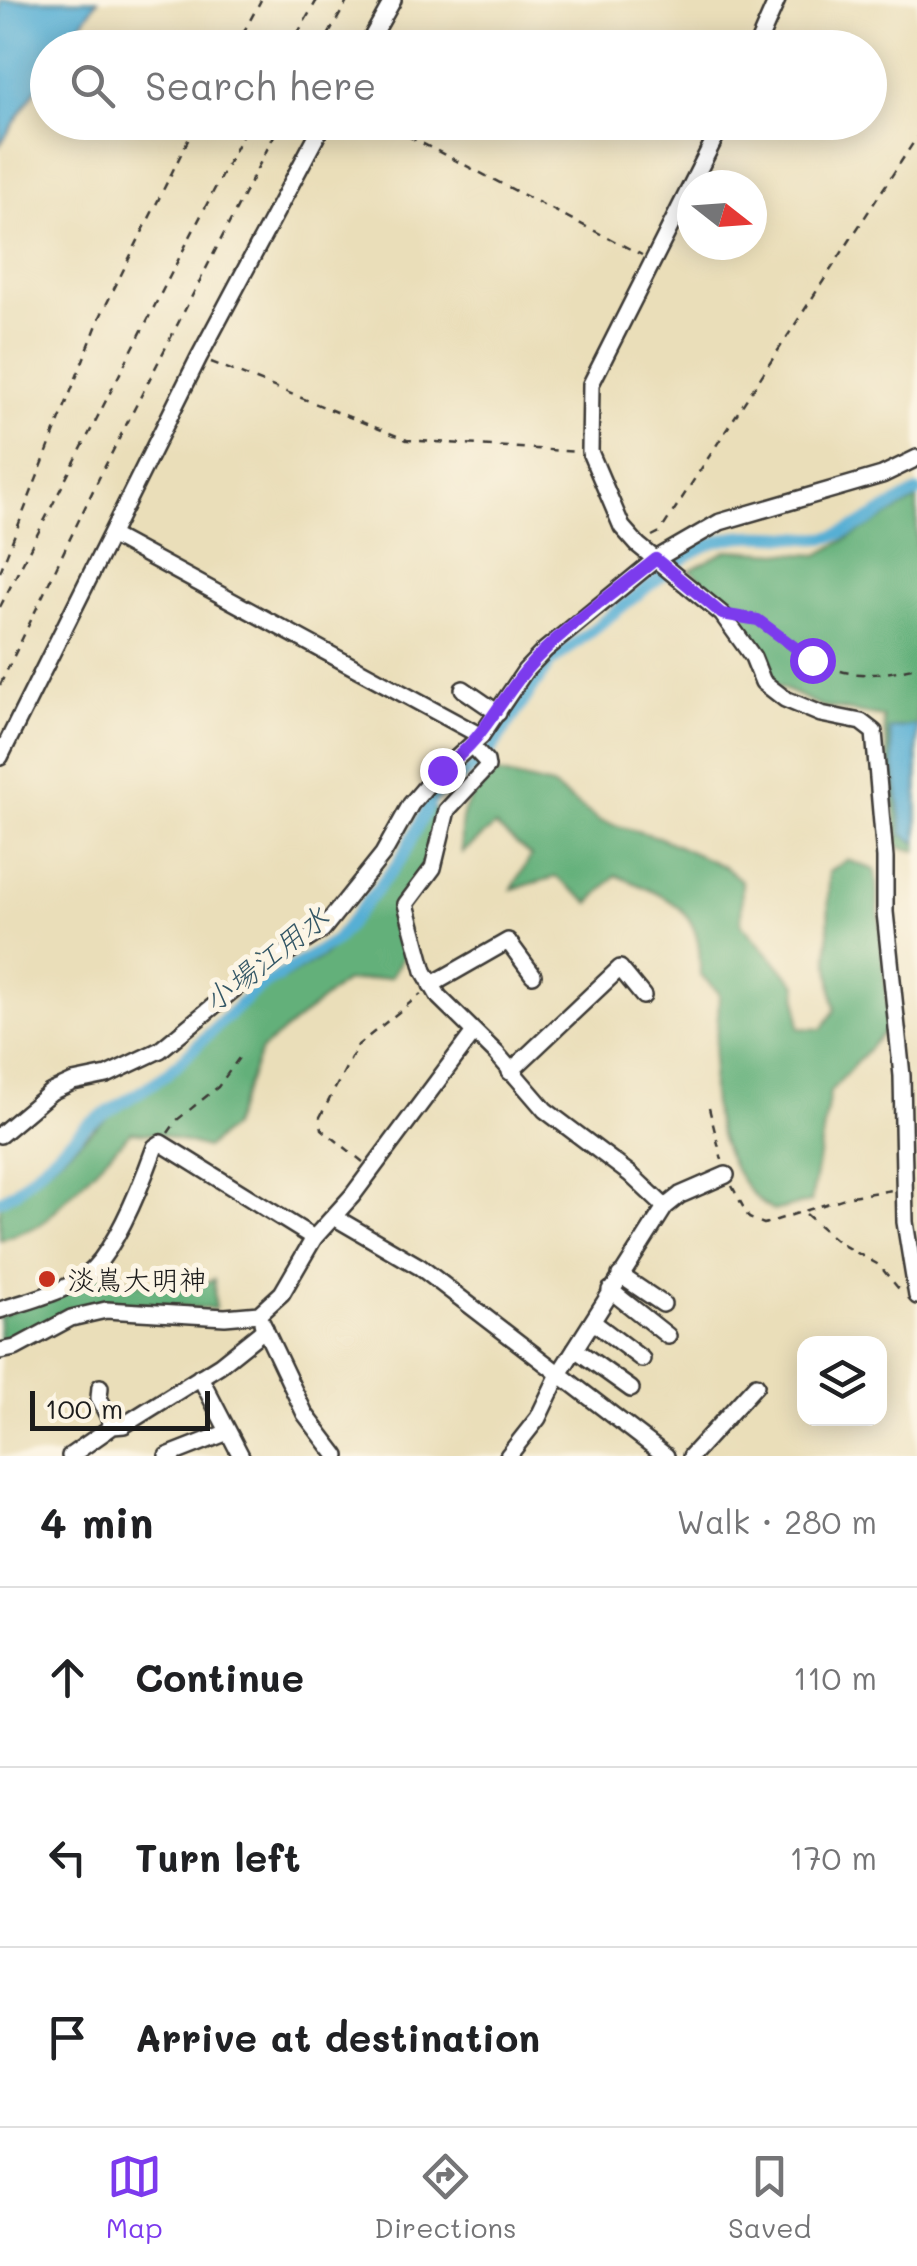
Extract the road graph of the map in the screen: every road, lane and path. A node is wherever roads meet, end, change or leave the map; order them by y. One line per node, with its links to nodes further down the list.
1 (261, 0): 6 (path)
2 (317, 0): 7 (path)
3 (348, 0): 8 (path)
4 (393, 0): 9 (street)
5 (777, 0): 10 (street)
6 (245, 30)
7 (300, 30)
8 (332, 30)
9 (376, 30)
10 (764, 30)
11 (917, 137): 23 (path)
12 (189, 140): 25 (path)
13 (239, 140): 26 (path)
14 (272, 140): 29 (path)
15 (314, 140): 19 (street)
16 (415, 140): 18 (path)
17 (714, 140): 18 (street)
18 (654, 261): 20 (street)
19 (199, 357): 20 (path); 22 (street)
20 (590, 452): 23 (street)
21 (917, 458): 24 (street)
22 (112, 536): 32 (street); 33 (street)
23 (638, 545): 24 (street)
24 (656, 559): 27 (street); 31 (street)
25 (0, 572)
26 (0, 607)
27 (722, 614): 28 (path); 45 (street)
28 (917, 667)
29 (0, 685)
30 (468, 692): 31 (street)
31 (498, 712): 32 (street)
32 (477, 741): 35 (street); 41 (street)
33 (0, 757)
34 (533, 975): 35 (street)
35 (431, 985): 37 (street); 43 (path)
36 (643, 996): 39 (street)
37 (474, 1032): 39 (street); 43 (street)
38 (241, 1054): 42 (path)
39 (510, 1072): 46 (street)
40 (709, 1108): 44 (path)
41 (0, 1135)
42 (161, 1144): 49 (street); 54 (street)
43 (372, 1170): 48 (street)
44 (726, 1174): 46 (street); 47 (path)
45 (903, 1188): 47 (path); 52 (street)
46 (665, 1207): 50 (street)
47 (804, 1213): 52 (path)
48 (334, 1217): 49 (street); 61 (street)
49 (314, 1238): 55 (street)
50 (620, 1275): 51 (street); 53 (street)
51 (610, 1290): 56 (street); 57 (street)
52 (911, 1296)
53 (663, 1304)
54 (0, 1310)
55 (262, 1322): 59 (street); 62 (street); 71 (street)
56 (593, 1322): 58 (street); 60 (street)
57 (668, 1336)
58 (575, 1349): 61 (street); 65 (street)
59 (0, 1351)
60 (642, 1359)
61 (559, 1374): 72 (street); 73 (street)
62 (200, 1376): 66 (street); 67 (street)
63 (756, 1384): 74 (street)
64 (100, 1386): 66 (street)
65 (630, 1389)
66 (113, 1426): 68 (street)
67 (228, 1432): 69 (street); 70 (street)
68 (70, 1456)
69 (166, 1456)
70 (241, 1456)
71 (337, 1456)
72 (508, 1456)
73 (666, 1456)
74 (691, 1456)

